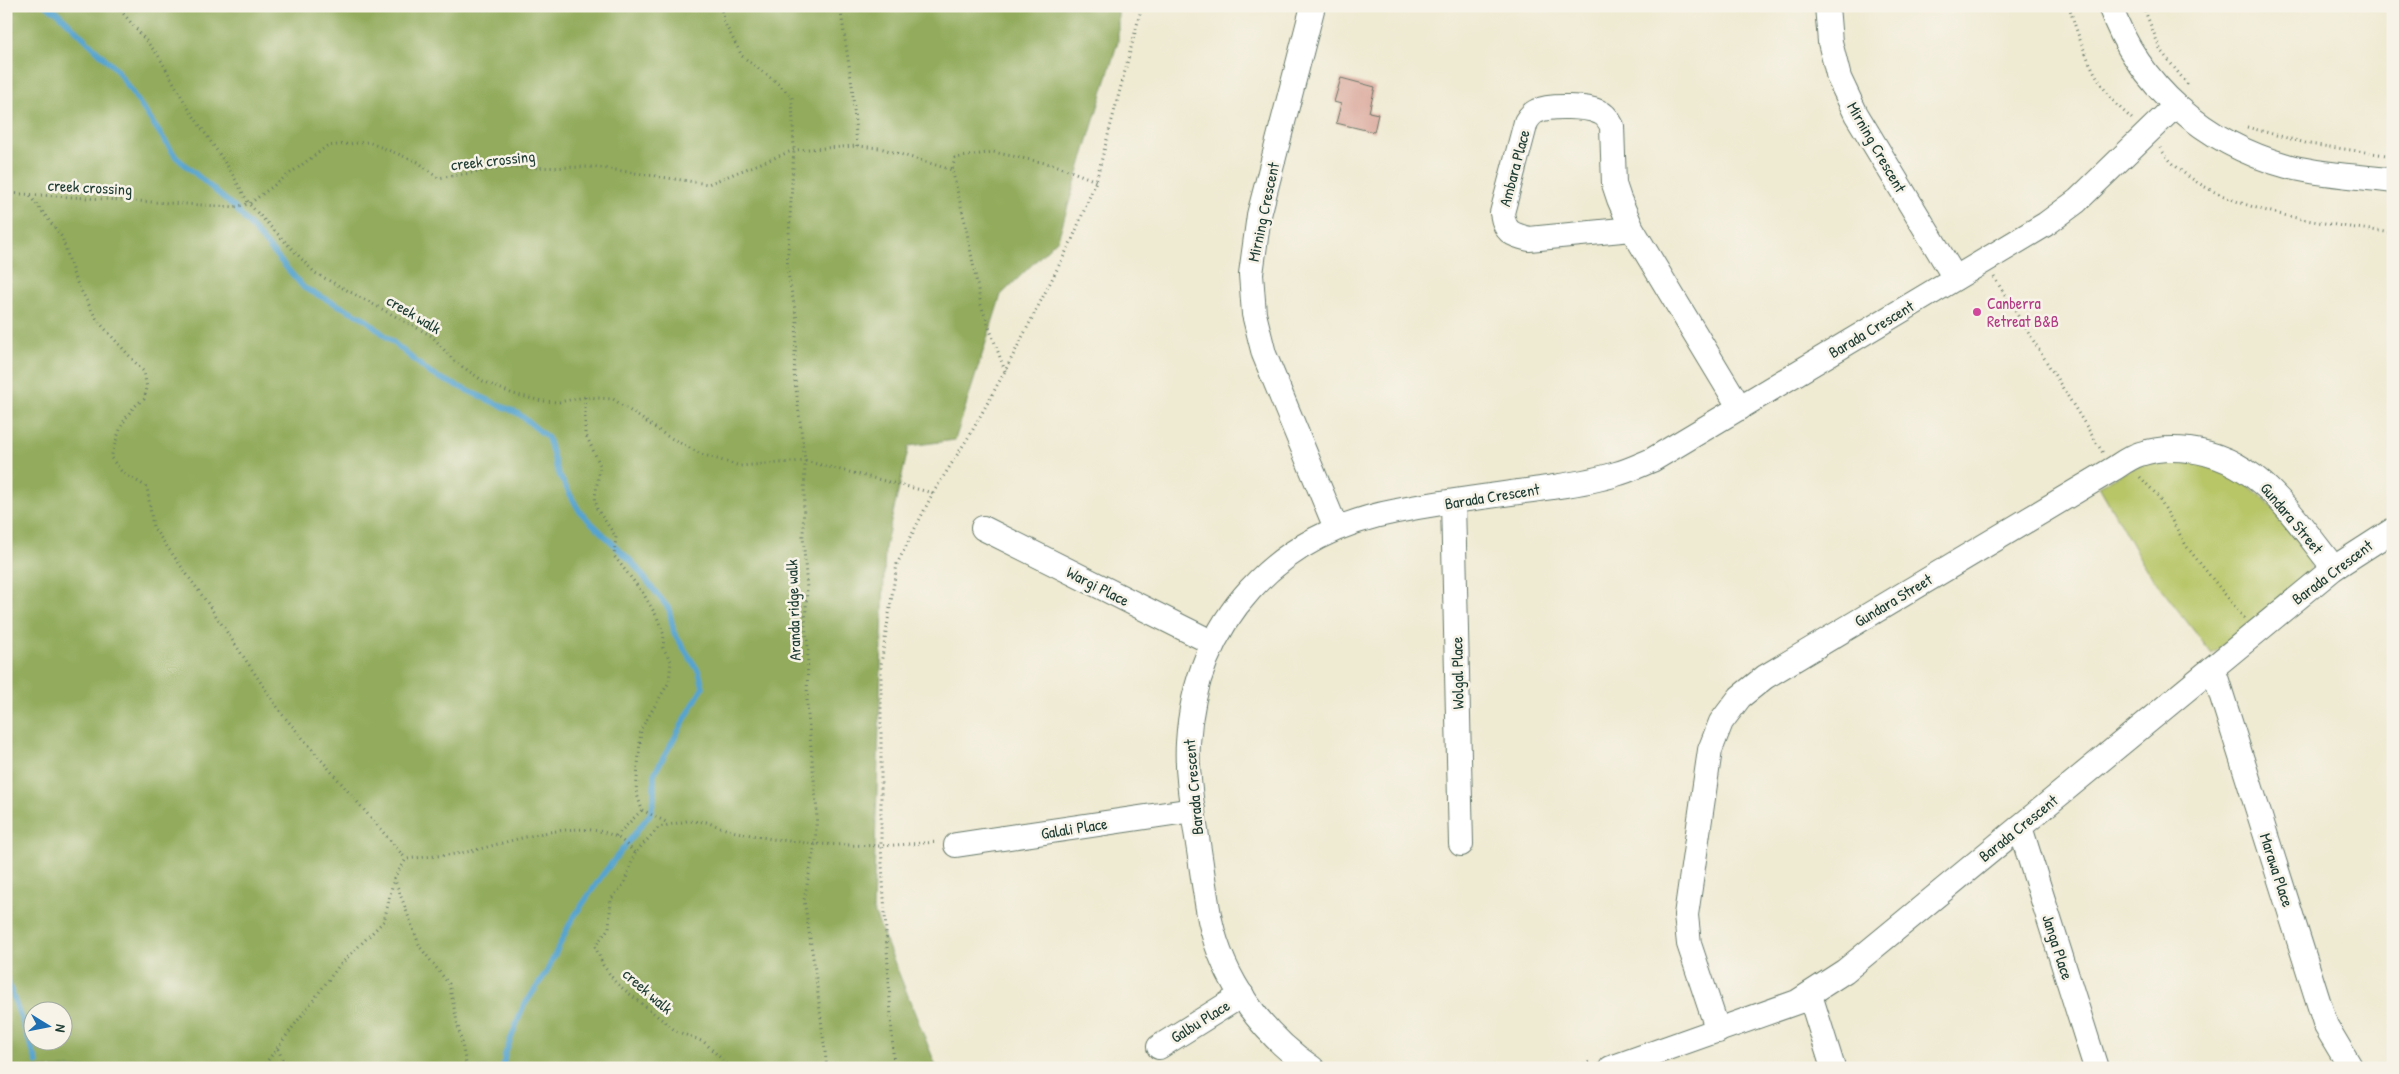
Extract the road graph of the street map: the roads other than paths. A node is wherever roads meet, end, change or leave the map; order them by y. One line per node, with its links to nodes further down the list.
1 (1313, 6): 11 (street, Mirning Crescent)
2 (1827, 6): 7 (street, Mirning Crescent)
3 (2110, 6): 4 (street)
4 (2175, 106): 5 (street); 7 (street, Barada Crescent)
5 (2393, 181)
6 (1632, 229): 6 (street, Ambara Place); 8 (street, Ambara Place)
7 (1955, 278): 8 (street, Barada Crescent)
8 (1740, 408): 9 (street, Barada Crescent)
9 (1453, 502): 11 (street, Barada Crescent); 18 (street, Wolgal Place)
10 (983, 528): 14 (street, Wargi Place)
11 (1336, 528): 14 (street, Barada Crescent)
12 (2393, 530): 13 (street, Barada Crescent)
13 (2334, 568): 15 (street, Barada Crescent); 22 (street, Gundara Street)
14 (1213, 643): 16 (street, Barada Crescent)
15 (2212, 668): 17 (street, Barada Crescent); 28 (street, Marawa Place)
16 (1193, 810): 19 (street, Galali Place); 20 (street, Barada Crescent)
17 (2020, 827): 21 (street, Barada Crescent); 27 (street, Janga Place)
18 (1461, 844)
19 (956, 845)
20 (1242, 995): 23 (street, Galbu Place); 25 (street, Barada Crescent)
21 (1810, 995): 22 (street, Barada Crescent); 26 (street)
22 (1718, 1031): 24 (street, Barada Crescent)
23 (1158, 1047)
24 (1606, 1063)
25 (1312, 1068)
26 (1833, 1068)
27 (2096, 1068)
28 (2351, 1068)

